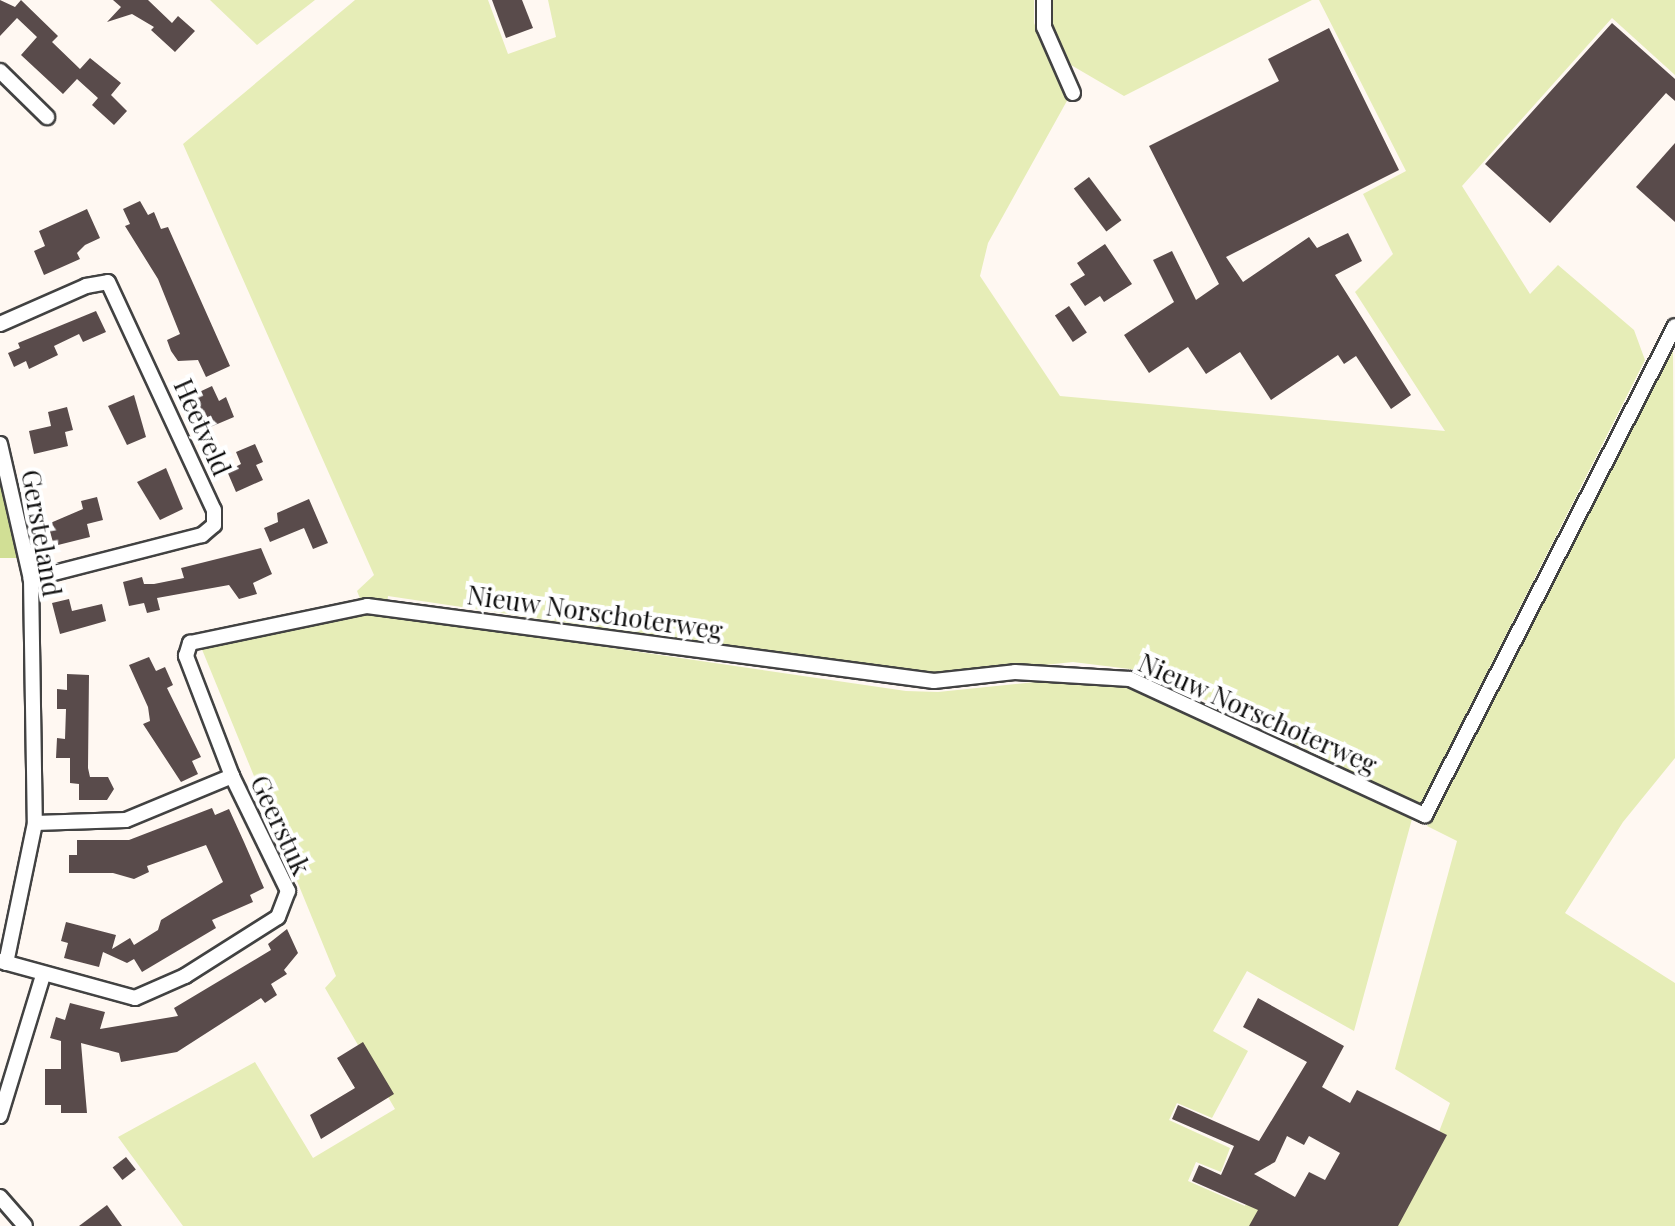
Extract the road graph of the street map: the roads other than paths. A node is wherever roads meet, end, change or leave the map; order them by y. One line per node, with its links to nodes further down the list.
1 (1044, 0): 3 (street)
2 (0, 71): 4 (street)
3 (1073, 93)
4 (47, 117)
5 (0, 324): 8 (street, Heetveld)
6 (1675, 326): 9 (street, Nieuw Norschoterweg)
7 (0, 444): 8 (street, Gersteland)
8 (31, 579): 11 (street, Gersteland)
9 (190, 643): 10 (street, Geerstuk)
10 (232, 776): 11 (street); 13 (street, Geerstuk)
11 (35, 823): 12 (street, Gersteland)
12 (3, 962): 13 (street, Geerstuk)
13 (43, 975): 14 (street)
14 (0, 1116)
15 (0, 1197): 16 (street)
16 (25, 1226)

